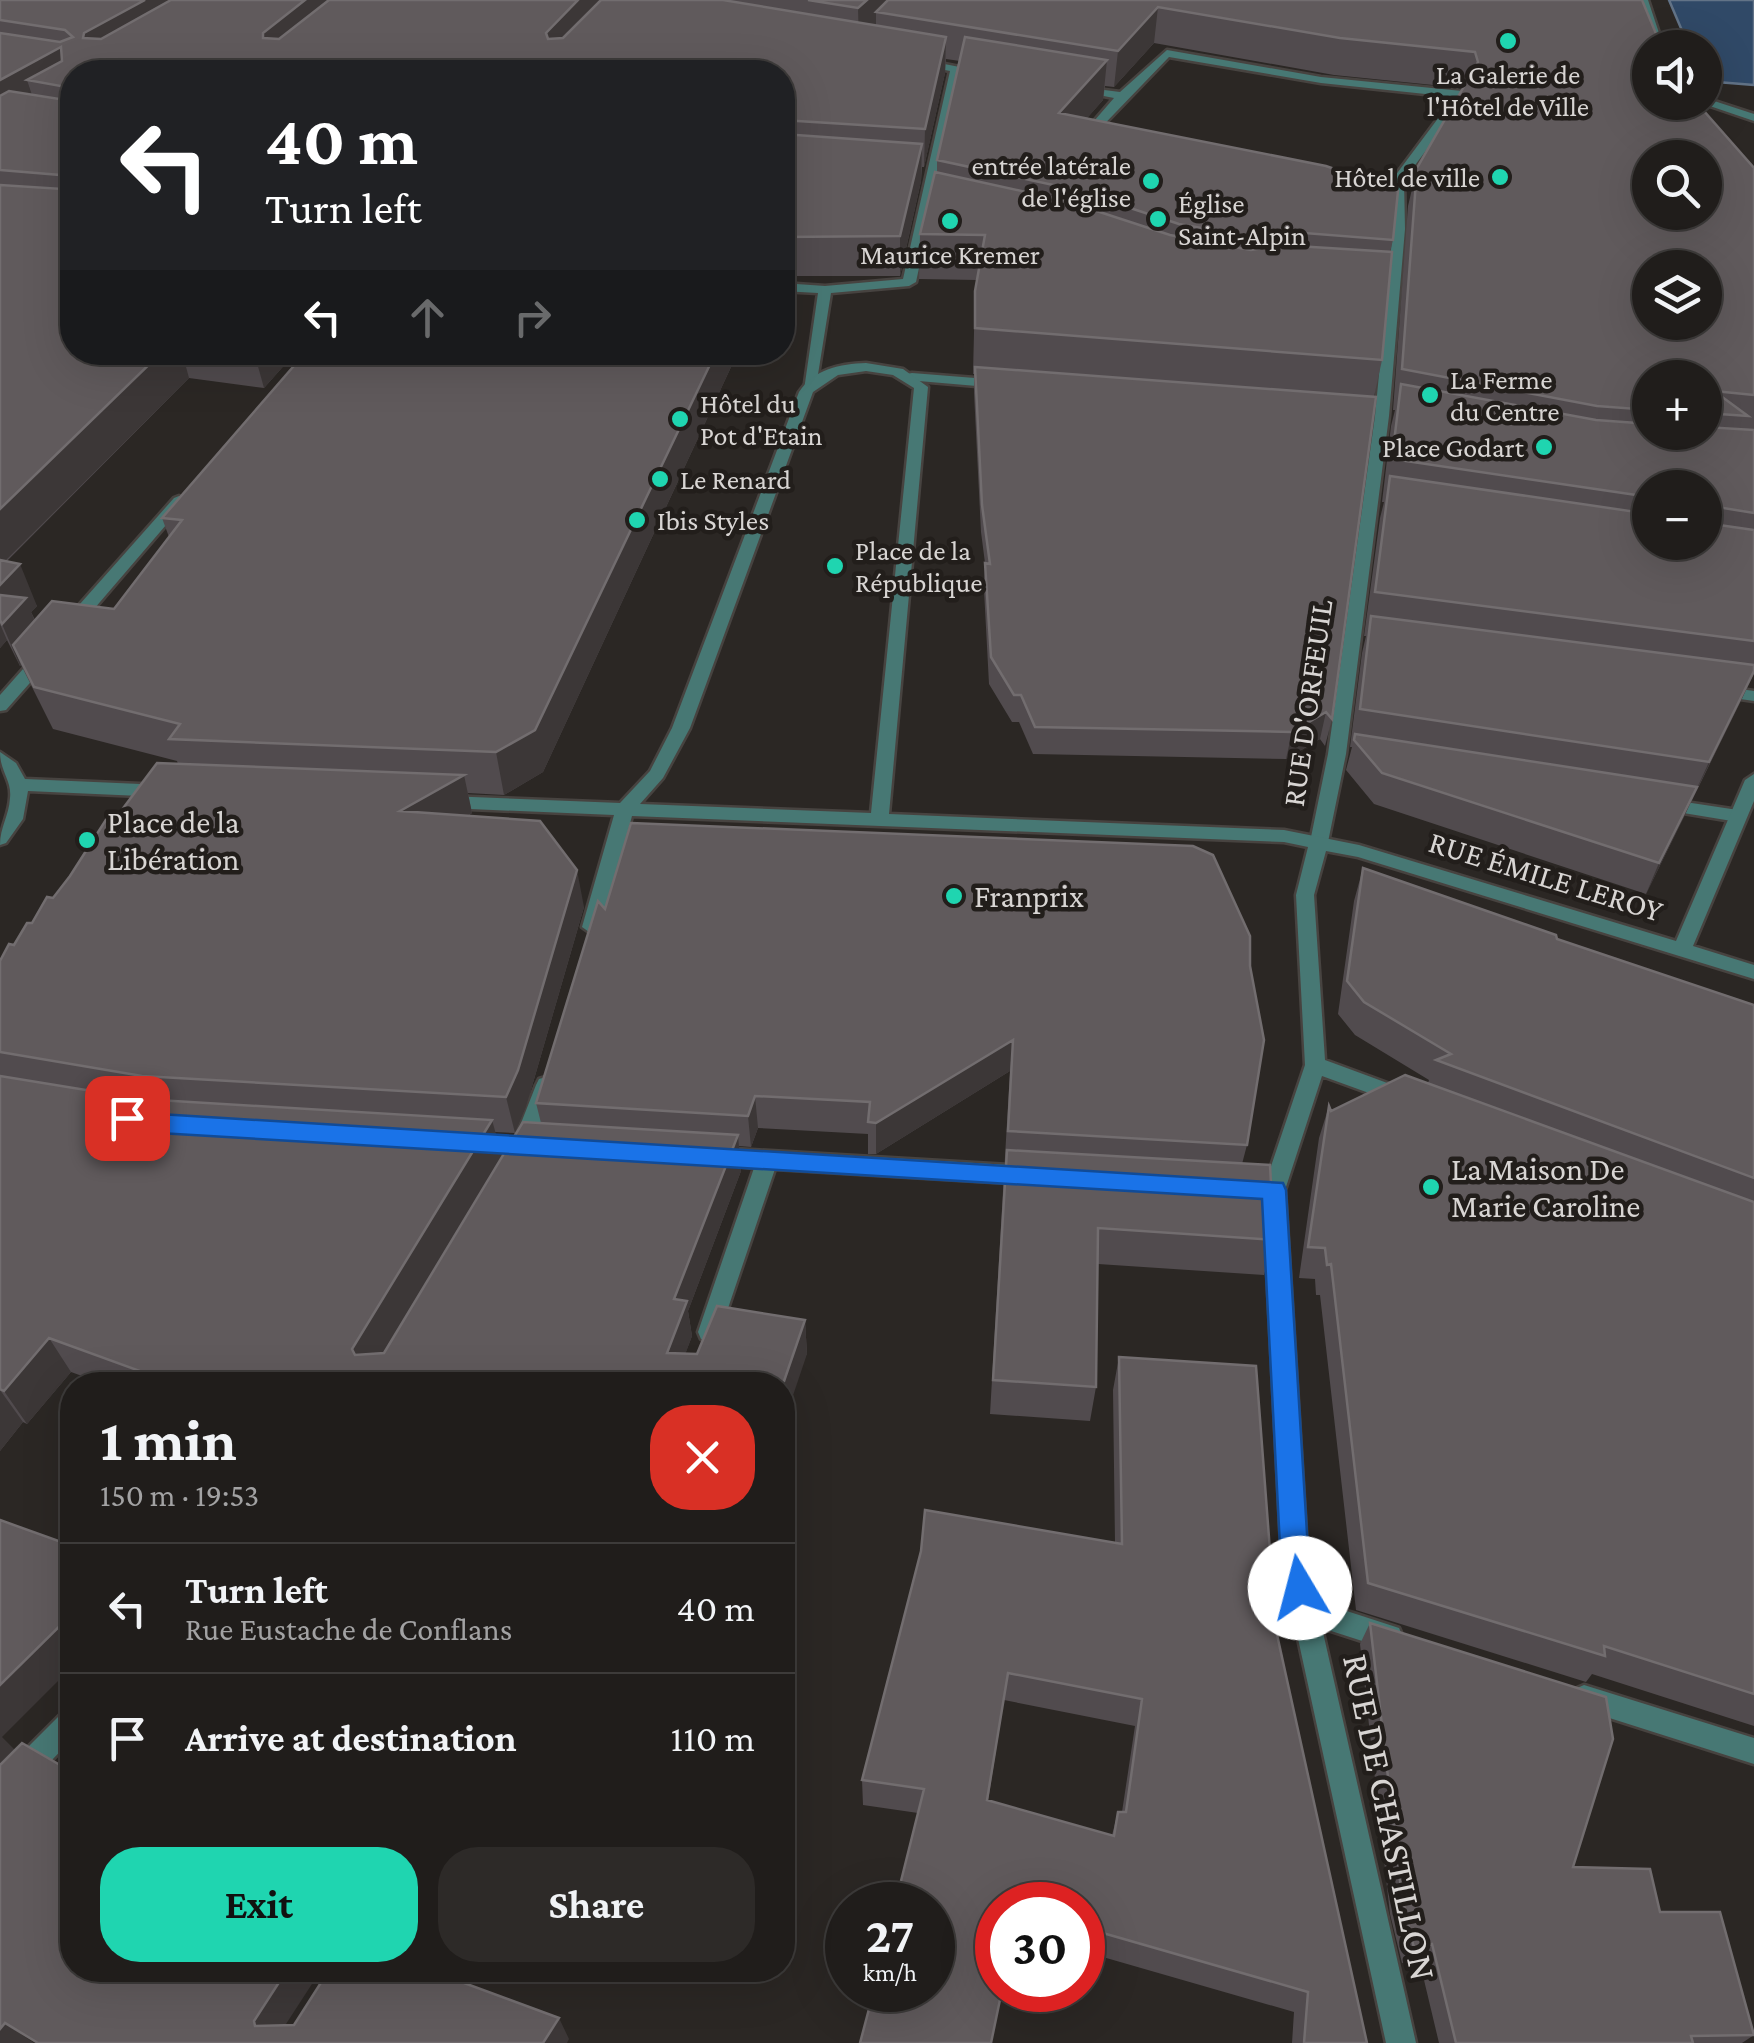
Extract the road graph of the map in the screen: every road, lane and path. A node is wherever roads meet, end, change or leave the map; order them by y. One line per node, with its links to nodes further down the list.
1 (1643, 0): 2 (street)
2 (1653, 30)
3 (900, 58): 4 (street)
4 (956, 68): 5 (street); 12 (street)
5 (994, 74)
6 (1071, 88): 7 (street)
7 (1115, 95): 10 (street); 21 (street, RUE D'ORFEUIL)
8 (1722, 107): 9 (street)
9 (1754, 118)
10 (1074, 151)
11 (913, 174): 12 (street)
12 (932, 175): 13 (street)
13 (924, 207): 14 (street); 16 (street)
14 (942, 210)
15 (795, 288): 16 (street)
16 (825, 290): 19 (street)
17 (912, 377): 18 (street); 19 (street); 39 (street)
18 (1013, 385)
19 (809, 387): 37 (street)
20 (1363, 414): 21 (street)
21 (1382, 416): 22 (street); 24 (street, RUE D'ORFEUIL)
22 (1402, 420)
23 (188, 490): 30 (street)
24 (1367, 508): 25 (street); 26 (street, RUE D'ORFEUIL)
25 (1386, 511)
26 (1350, 643): 27 (street); 41 (street, RUE D'ORFEUIL)
27 (1370, 646)
28 (1696, 688): 29 (street)
29 (1754, 696)
30 (0, 706)
31 (0, 758): 33 (street)
32 (1754, 780): 38 (street)
33 (20, 785): 34 (street); 40 (street)
34 (180, 791)
35 (418, 801): 37 (street)
36 (1643, 801): 38 (street)
37 (625, 810): 39 (street); 42 (street)
38 (1738, 816): 43 (street)
39 (880, 818): 41 (street)
40 (0, 839)
41 (1319, 842): 43 (street, RUE ÉMILE LEROY); 45 (street, RUE D'ORFEUIL)
42 (588, 940)
43 (1682, 949): 44 (street, RUE ÉMILE LEROY)
44 (1754, 972)
45 (1315, 1065): 47 (street); 52 (street, RUE D'ORFEUIL)
46 (550, 1071): 48 (street)
47 (1428, 1106)
48 (521, 1149)
49 (692, 1155): 50 (street)
50 (767, 1160): 51 (street); 53 (street)
51 (1060, 1177)
52 (1264, 1189): 54 (street, RUE DE CHASTILLON)
53 (702, 1349)
54 (1306, 1610): 55 (street); 60 (street, RUE DE CHASTILLON)
55 (1418, 1646)
56 (1567, 1693): 58 (street)
57 (60, 1734): 59 (street)
58 (1754, 1752)
59 (0, 1794)
60 (1401, 2043)

